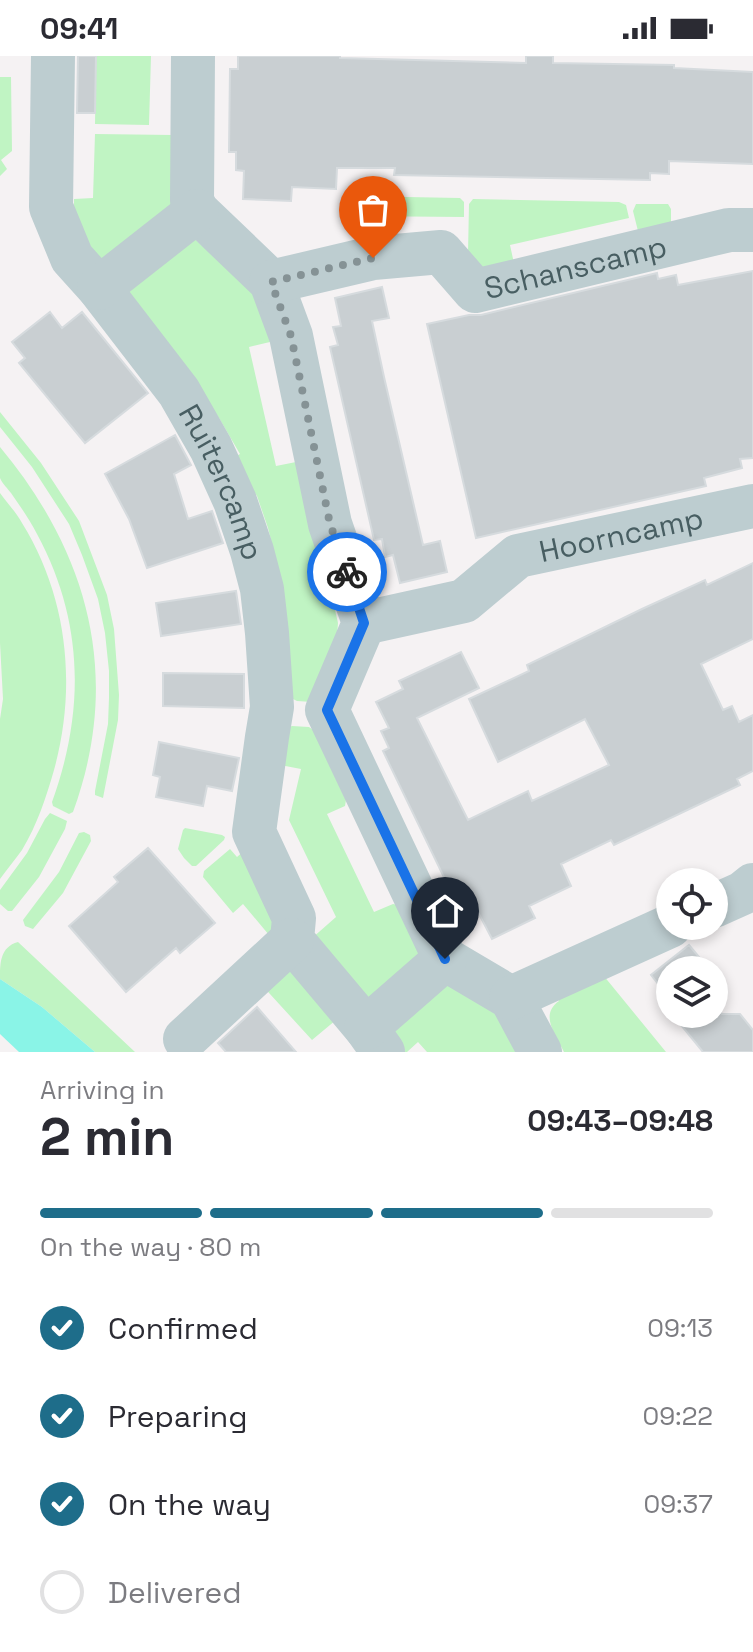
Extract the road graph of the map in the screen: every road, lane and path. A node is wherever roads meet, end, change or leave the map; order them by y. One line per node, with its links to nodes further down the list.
1 (53, 56): 6 (street, Ruitercamp)
2 (193, 56): 3 (street)
3 (197, 211): 5 (street); 6 (street)
4 (753, 230): 5 (street, Schanscamp)
5 (271, 282): 8 (street)
6 (99, 288): 9 (street, Ruitercamp)
7 (753, 506): 8 (street, Hoorncamp)
8 (364, 623): 10 (street)
9 (272, 707): 10 (street); 14 (street, Ruitercamp)
10 (327, 710): 15 (street)
11 (753, 885): 12 (street)
12 (728, 900)
13 (656, 932): 16 (street)
14 (292, 940): 17 (street); 18 (street)
15 (445, 959): 16 (street); 18 (street)
16 (511, 998): 19 (street)
17 (185, 1039)
18 (374, 1040)
19 (540, 1052)

